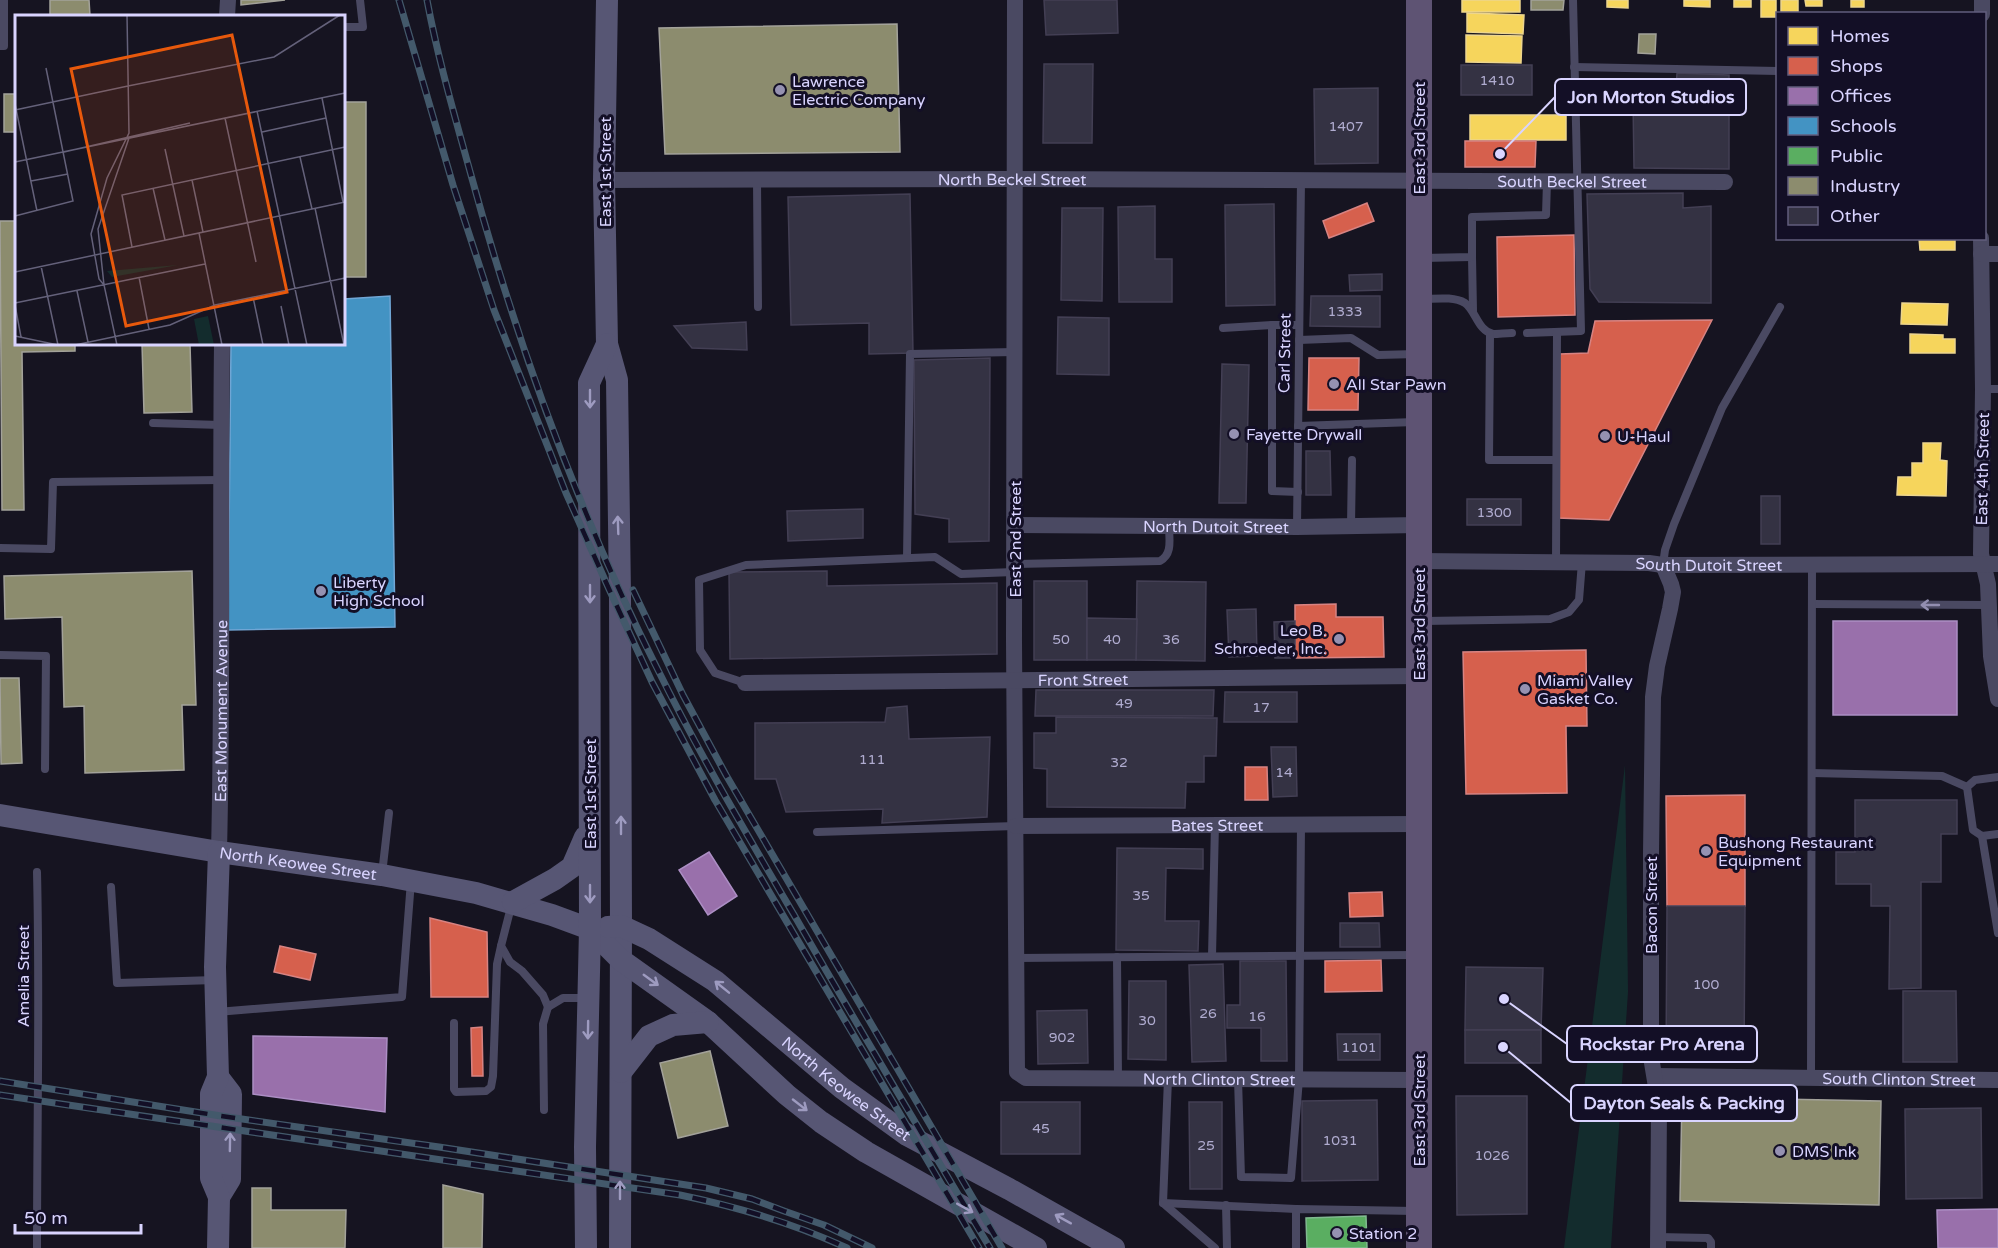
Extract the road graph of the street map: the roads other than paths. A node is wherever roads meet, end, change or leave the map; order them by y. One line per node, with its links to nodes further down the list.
1 (4, 0): 10 (lane)
2 (228, 0): 8 (street)
3 (360, 0): 9 (lane)
4 (607, 0): 14 (main road, East 1st Street)
5 (1015, 0): 13 (street, East 2nd Street)
6 (1419, 0): 18 (main road, East 3rd Street)
7 (1574, 0): 11 (lane)
8 (227, 15)
9 (345, 27)
10 (0, 46)
11 (1574, 67): 12 (lane); 17 (lane)
12 (1776, 71)
13 (1016, 179): 15 (street, North Beckel Street); 16 (street, North Beckel Street); 39 (street, East 2nd Street)
14 (604, 180): 15 (street, North Beckel Street); 37 (main road, East 1st Street)
15 (757, 180): 26 (lane)
16 (1301, 180): 18 (street, North Beckel Street); 30 (lane, Carl Street)
17 (1578, 181): 19 (street, South Beckel Street); 20 (street, South Beckel Street); 32 (lane)
18 (1419, 182): 19 (street, South Beckel Street); 24 (main road, East 3rd Street)
19 (1547, 182): 23 (lane)
20 (1725, 182)
21 (1981, 246): 22 (street); 41 (street, East 4th Street)
22 (1998, 254)
23 (1472, 257): 24 (lane); 28 (lane)
24 (1419, 258): 25 (main road, East 3rd Street)
25 (1419, 299): 28 (lane); 40 (main road, East 3rd Street)
26 (758, 307)
27 (1779, 307): 61 (lane)
28 (1473, 311): 35 (lane)
29 (1272, 325): 30 (lane); 31 (lane); 49 (lane)
30 (1299, 325): 36 (lane, Carl Street)
31 (1223, 328)
32 (1557, 332): 34 (lane); 47 (lane)
33 (1512, 333): 35 (lane)
34 (1527, 333)
35 (1490, 334): 47 (lane)
36 (1299, 340): 40 (lane); 45 (lane, Carl Street)
37 (607, 344): 78 (main road, East 1st Street, one-way to 78); 92 (main road, East 1st Street, one-way to 37)
38 (222, 345): 44 (street, East Monument Avenue)
39 (1015, 352): 50 (street, East 2nd Street); 56 (lane)
40 (1419, 354): 42 (main road, East 3rd Street)
41 (1990, 389): 60 (street, East 4th Street)
42 (1419, 422): 45 (lane); 52 (main road, East 3rd Street)
43 (153, 423): 44 (lane)
44 (221, 425): 48 (street, East Monument Avenue)
45 (1298, 426): 49 (lane, Carl Street)
46 (1352, 460): 53 (lane)
47 (1556, 460): 58 (lane)
48 (221, 480): 55 (lane); 86 (street, East Monument Avenue)
49 (1298, 492): 54 (lane, Carl Street)
50 (1015, 525): 51 (street, North Dutoit Street); 63 (street, East 2nd Street)
51 (1169, 525): 54 (street, North Dutoit Street); 63 (lane)
52 (1419, 525): 53 (street, North Dutoit Street); 57 (main road, East 3rd Street)
53 (1351, 526): 54 (street, North Dutoit Street)
54 (1297, 527)
55 (0, 548)
56 (907, 558): 63 (lane); 70 (lane)
57 (1419, 561): 58 (street, South Dutoit Street); 66 (main road, East 3rd Street)
58 (1556, 562): 59 (street, South Dutoit Street)
59 (1582, 562): 61 (street, South Dutoit Street); 66 (lane)
60 (1991, 564): 62 (street, South Dutoit Street); 65 (street, East 4th Street)
61 (1664, 565): 62 (street, South Dutoit Street); 110 (street, Bacon Street)
62 (1812, 566): 64 (lane)
63 (1014, 568): 69 (street, East 2nd Street)
64 (1812, 604): 65 (lane, one-way to 64); 73 (lane)
65 (1988, 605): 71 (street, East 4th Street)
66 (1419, 621): 68 (main road, East 3rd Street)
67 (0, 655): 72 (lane)
68 (1419, 676): 69 (street, Front Street); 81 (main road, East 3rd Street)
69 (1015, 680): 70 (street, Front Street); 82 (street, East 2nd Street)
70 (745, 682)
71 (1998, 699)
72 (45, 769)
73 (1812, 773): 75 (lane); 115 (lane)
74 (1998, 777): 75 (lane)
75 (1967, 787): 85 (lane)
76 (389, 813): 88 (lane)
77 (0, 815): 86 (main road, North Keowee Street)
78 (590, 824): 91 (main road); 93 (main road, East 1st Street, one-way to 93)
79 (1215, 824): 80 (street, Bates Street); 82 (street, Bates Street); 97 (lane)
80 (1301, 824): 81 (street, Bates Street); 98 (lane)
81 (1419, 824): 96 (main road, East 3rd Street)
82 (1017, 826): 83 (lane); 100 (street, East 2nd Street)
83 (817, 831)
84 (1998, 834): 85 (lane)
85 (1982, 836): 94 (lane)
86 (219, 852): 88 (main road, North Keowee Street); 102 (main road, East Monument Avenue)
87 (37, 872): 124 (lane, Amelia Street)
88 (382, 875): 89 (main road, North Keowee Street)
89 (411, 880): 91 (main road, North Keowee Street); 105 (lane)
90 (111, 887): 102 (lane)
91 (513, 902): 93 (main road, North Keowee Street); 95 (lane)
92 (621, 926): 93 (main road, North Keowee Street); 101 (main road, East 1st Street); 129 (main road, North Keowee Street, one-way to 92)
93 (590, 929): 101 (main road, North Keowee Street); 103 (main road, East 1st Street)
94 (1998, 933)
95 (501, 946): 104 (lane); 107 (lane)
96 (1419, 955): 98 (lane); 116 (main road, East 3rd Street)
97 (1212, 956): 98 (lane); 99 (lane)
98 (1299, 956): 114 (lane)
99 (1117, 957): 100 (lane); 111 (lane)
100 (1017, 958): 109 (street, East 2nd Street)
101 (621, 960): 106 (main road, North Keowee Street, one-way to 106); 108 (main road, East 1st Street)
102 (216, 980): 105 (main road, East Monument Avenue)
103 (588, 998): 104 (lane); 126 (main road, East 1st Street, one-way to 126)
104 (548, 1007): 118 (lane)
105 (217, 1012): 125 (main road, East Monument Avenue)
106 (708, 1022): 108 (main road); 128 (main road, North Keowee Street, one-way to 128)
107 (454, 1023)
108 (621, 1072): 127 (main road, East 1st Street, one-way to 108)
109 (1020, 1076): 111 (street, North Clinton Street)
110 (1656, 1076): 115 (street, South Clinton Street); 123 (street, Bacon Street)
111 (1118, 1078): 112 (street, North Clinton Street)
112 (1168, 1078): 113 (street, North Clinton Street); 119 (lane)
113 (1238, 1079): 114 (street, North Clinton Street); 114 (lane)
114 (1299, 1079): 116 (street, North Clinton Street)
115 (1811, 1079): 117 (street, South Clinton Street)
116 (1419, 1080): 122 (main road, East 3rd Street)
117 (1998, 1080)
118 (544, 1110)
119 (1163, 1203): 120 (lane); 130 (lane)
120 (1226, 1206): 121 (lane); 131 (lane)
121 (1296, 1209): 122 (lane); 132 (lane)
122 (1419, 1210): 133 (main road, East 3rd Street)
123 (1658, 1243): 134 (lane)
124 (37, 1248)
125 (218, 1248)
126 (586, 1248)
127 (620, 1248)
128 (1036, 1248)
129 (1114, 1248)
130 (1215, 1248)
131 (1227, 1248)
132 (1296, 1248)
133 (1419, 1248)
134 (1711, 1248)

